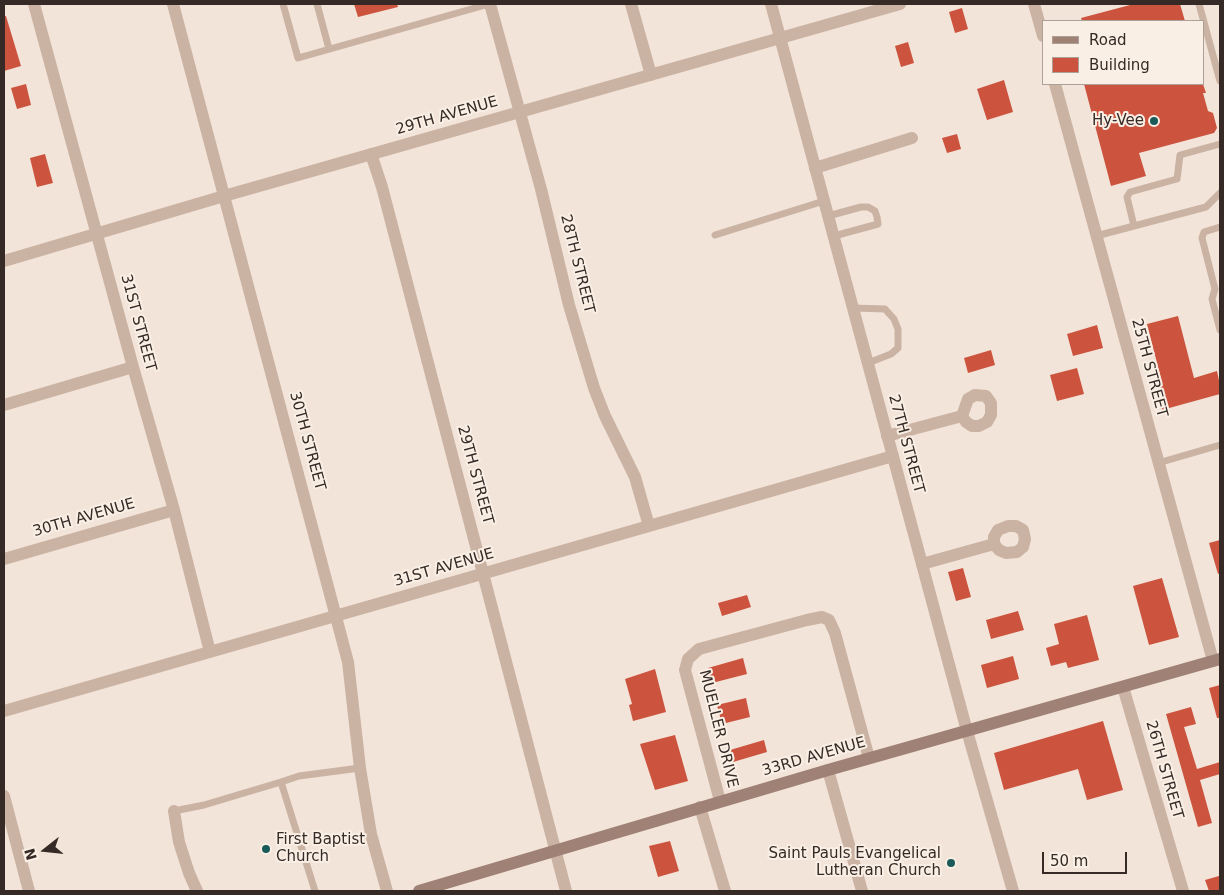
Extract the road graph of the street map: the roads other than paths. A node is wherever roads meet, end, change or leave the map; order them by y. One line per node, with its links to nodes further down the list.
1 (34, 4): 30 (street, 31ST STREET)
2 (174, 4): 25 (street, 30TH STREET)
3 (283, 4): 15 (lane)
4 (317, 4): 15 (lane)
5 (490, 4): 15 (lane); 19 (street, 28TH STREET)
6 (631, 4): 16 (street)
7 (771, 4): 14 (street, 27TH STREET)
8 (1034, 4): 13 (street)
9 (1199, 4): 11 (lane)
10 (891, 5): 14 (street, 29TH AVENUE)
11 (1203, 20)
12 (1204, 22): 17 (lane)
13 (1042, 32)
14 (780, 38): 16 (street, 29TH AVENUE); 23 (street, 27TH STREET)
15 (329, 49)
16 (651, 75): 19 (street, 29TH AVENUE)
17 (1220, 81)
18 (1055, 85): 33 (street, 25TH STREET)
19 (520, 113): 22 (street, 29TH AVENUE); 46 (street, 28TH STREET)
20 (912, 138): 23 (street)
21 (1220, 144): 28 (lane)
22 (371, 154): 25 (street, 29TH AVENUE); 50 (street, 29TH STREET)
23 (815, 168): 26 (street, 27TH STREET)
24 (1220, 195): 28 (lane)
25 (224, 196): 30 (street, 29TH AVENUE); 51 (street, 30TH STREET)
26 (824, 200): 27 (street, 27TH STREET); 31 (lane)
27 (828, 216): 32 (street, 27TH STREET); 32 (lane)
28 (1134, 226): 33 (lane)
29 (1220, 227): 36 (lane)
30 (97, 234): 34 (street, 29TH AVENUE); 38 (street, 31ST STREET)
31 (715, 235)
32 (834, 236): 35 (street, 27TH STREET)
33 (1096, 236): 44 (street, 25TH STREET)
34 (4, 261)
35 (853, 308): 37 (street, 27TH STREET); 37 (lane)
36 (1220, 330)
37 (868, 363): 41 (street, 27TH STREET)
38 (133, 367): 39 (street); 45 (street, 31ST STREET)
39 (4, 405)
40 (962, 416): 41 (street)
41 (887, 436): 43 (street, 27TH STREET)
42 (1220, 445): 44 (lane)
43 (893, 456): 46 (street, 31ST AVENUE); 49 (street, 27TH STREET)
44 (1158, 462): 53 (street, 25TH STREET)
45 (174, 510): 48 (street, 30TH AVENUE); 52 (street, 31ST STREET)
46 (648, 526): 50 (street, 31ST AVENUE)
47 (994, 544): 49 (street)
48 (4, 559)
49 (922, 564): 56 (street, 27TH STREET)
50 (484, 573): 51 (street, 31ST AVENUE); 65 (street, 29TH STREET)
51 (335, 617): 52 (street, 31ST AVENUE); 58 (street, 30TH STREET)
52 (210, 652): 55 (street, 31ST AVENUE)
53 (1217, 660): 54 (main road, 33RD AVENUE)
54 (1123, 687): 56 (main road, 33RD AVENUE); 75 (street, 26TH STREET)
55 (4, 711)
56 (967, 731): 57 (main road, 33RD AVENUE); 74 (street, 27TH STREET)
57 (870, 758): 59 (main road, 33RD AVENUE); 62 (street, MUELLER DRIVE)
58 (360, 768): 60 (lane); 69 (street, 30TH STREET)
59 (828, 770): 62 (main road, 33RD AVENUE); 73 (street)
60 (281, 782): 64 (lane); 68 (lane)
61 (4, 796): 66 (street)
62 (720, 802): 63 (main road, 33RD AVENUE)
63 (700, 807): 65 (main road, 33RD AVENUE); 72 (street)
64 (174, 811): 67 (street)
65 (554, 850): 70 (main road, 33RD AVENUE); 71 (street, 29TH STREET)
66 (29, 891)
67 (197, 891)
68 (315, 891)
69 (386, 891)
70 (419, 891)
71 (566, 891)
72 (725, 891)
73 (862, 891)
74 (1013, 891)
75 (1183, 891)

